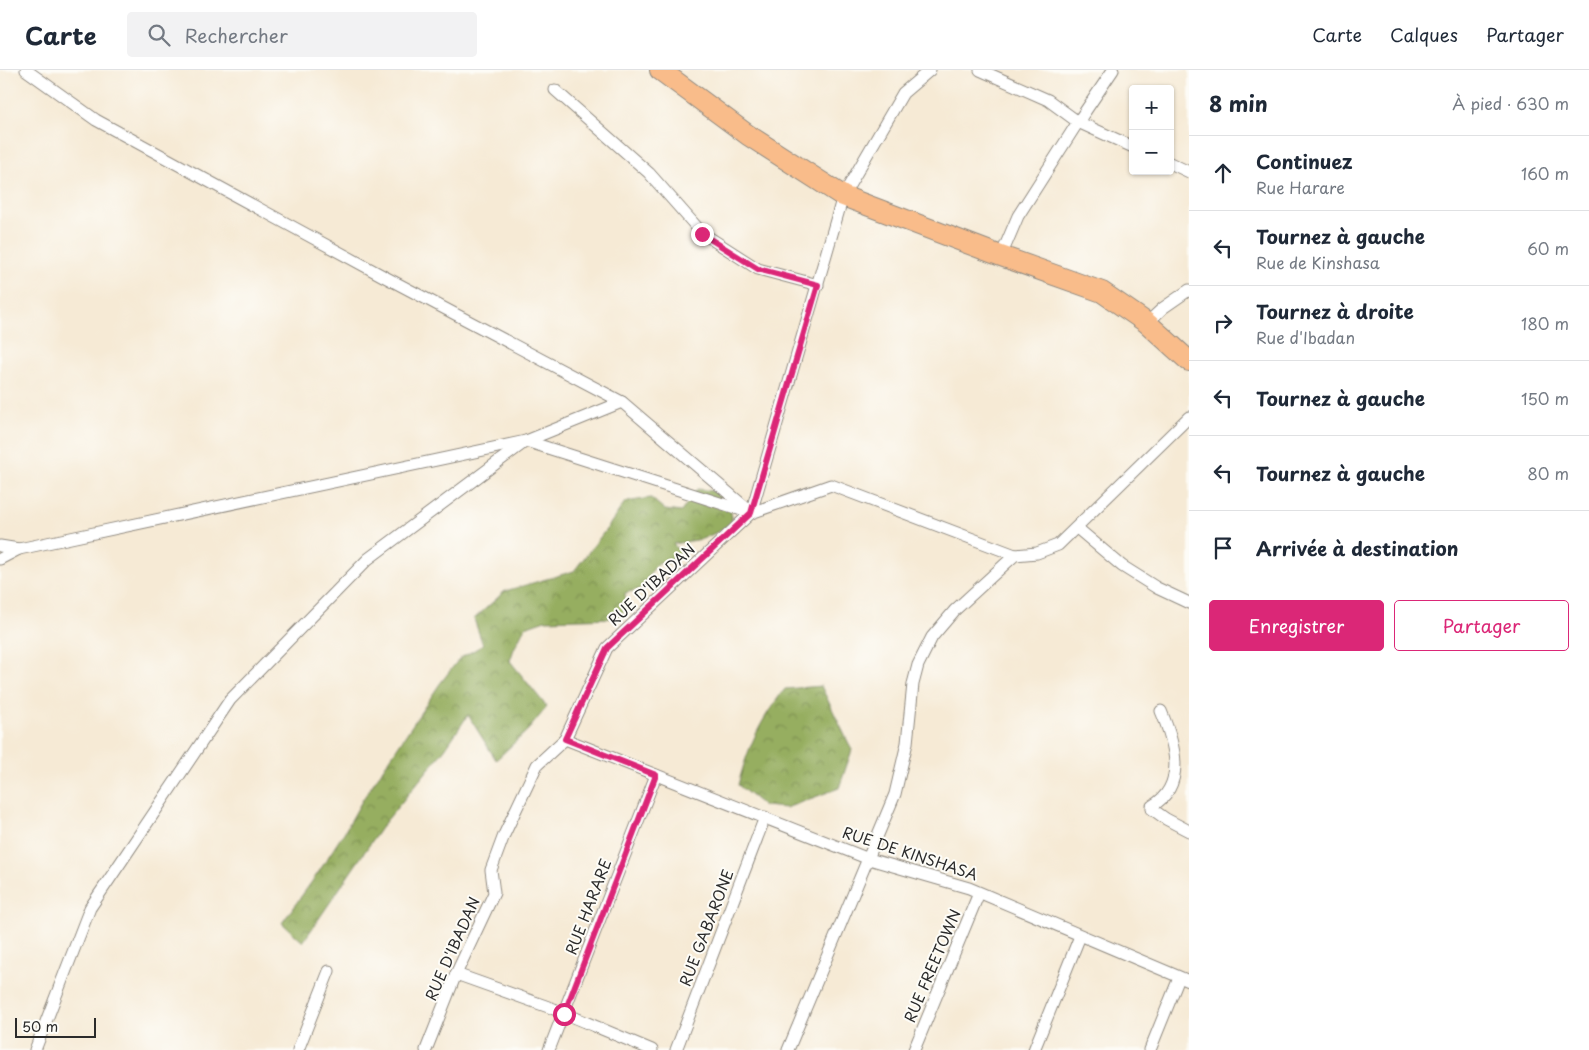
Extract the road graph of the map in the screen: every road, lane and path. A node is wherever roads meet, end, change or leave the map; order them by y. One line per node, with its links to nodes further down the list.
1 (26, 70): 17 (street)
2 (660, 70): 11 (highway)
3 (930, 70): 11 (street)
4 (980, 70): 7 (street)
5 (1114, 70): 7 (street)
6 (555, 90): 13 (street)
7 (1078, 122): 8 (street); 12 (street)
8 (1129, 145)
9 (1174, 165): 10 (street)
10 (1189, 172)
11 (843, 196): 12 (highway); 13 (street)
12 (1001, 256): 15 (highway)
13 (818, 285): 20 (street)
14 (1189, 290): 15 (street)
15 (1147, 324): 16 (highway)
16 (1189, 361)
17 (622, 402): 19 (street); 20 (street)
18 (1189, 417): 21 (street)
19 (526, 441): 20 (street); 23 (street); 39 (street)
20 (751, 513): 24 (street, RUE D'IBADAN); 28 (street, RUE D'IBADAN)
21 (1077, 528): 24 (street); 26 (street)
22 (0, 546): 23 (street)
23 (19, 549): 25 (street)
24 (1015, 555): 32 (street)
25 (0, 559)
26 (1189, 603)
27 (1161, 710): 31 (street)
28 (565, 739): 29 (street, RUE DE KINSHASA); 36 (street, RUE D'IBADAN)
29 (656, 775): 30 (street, RUE DE KINSHASA); 38 (street, RUE HARARE)
30 (765, 817): 32 (street, RUE DE KINSHASA); 44 (street, RUE GABARONE)
31 (1189, 831)
32 (869, 859): 33 (street, RUE DE KINSHASA); 45 (street)
33 (979, 893): 34 (street, RUE DE KINSHASA); 46 (street, RUE FREETOWN)
34 (1080, 936): 37 (street, RUE DE KINSHASA); 47 (street)
35 (329, 971): 40 (street)
36 (456, 974): 38 (street); 41 (street, RUE D'IBADAN)
37 (1184, 979): 48 (street)
38 (564, 1014): 42 (street, RUE HARARE); 43 (street)
39 (35, 1050)
40 (298, 1050)
41 (426, 1050)
42 (549, 1050)
43 (652, 1050)
44 (676, 1050)
45 (788, 1050)
46 (914, 1050)
47 (1034, 1050)
48 (1150, 1050)

